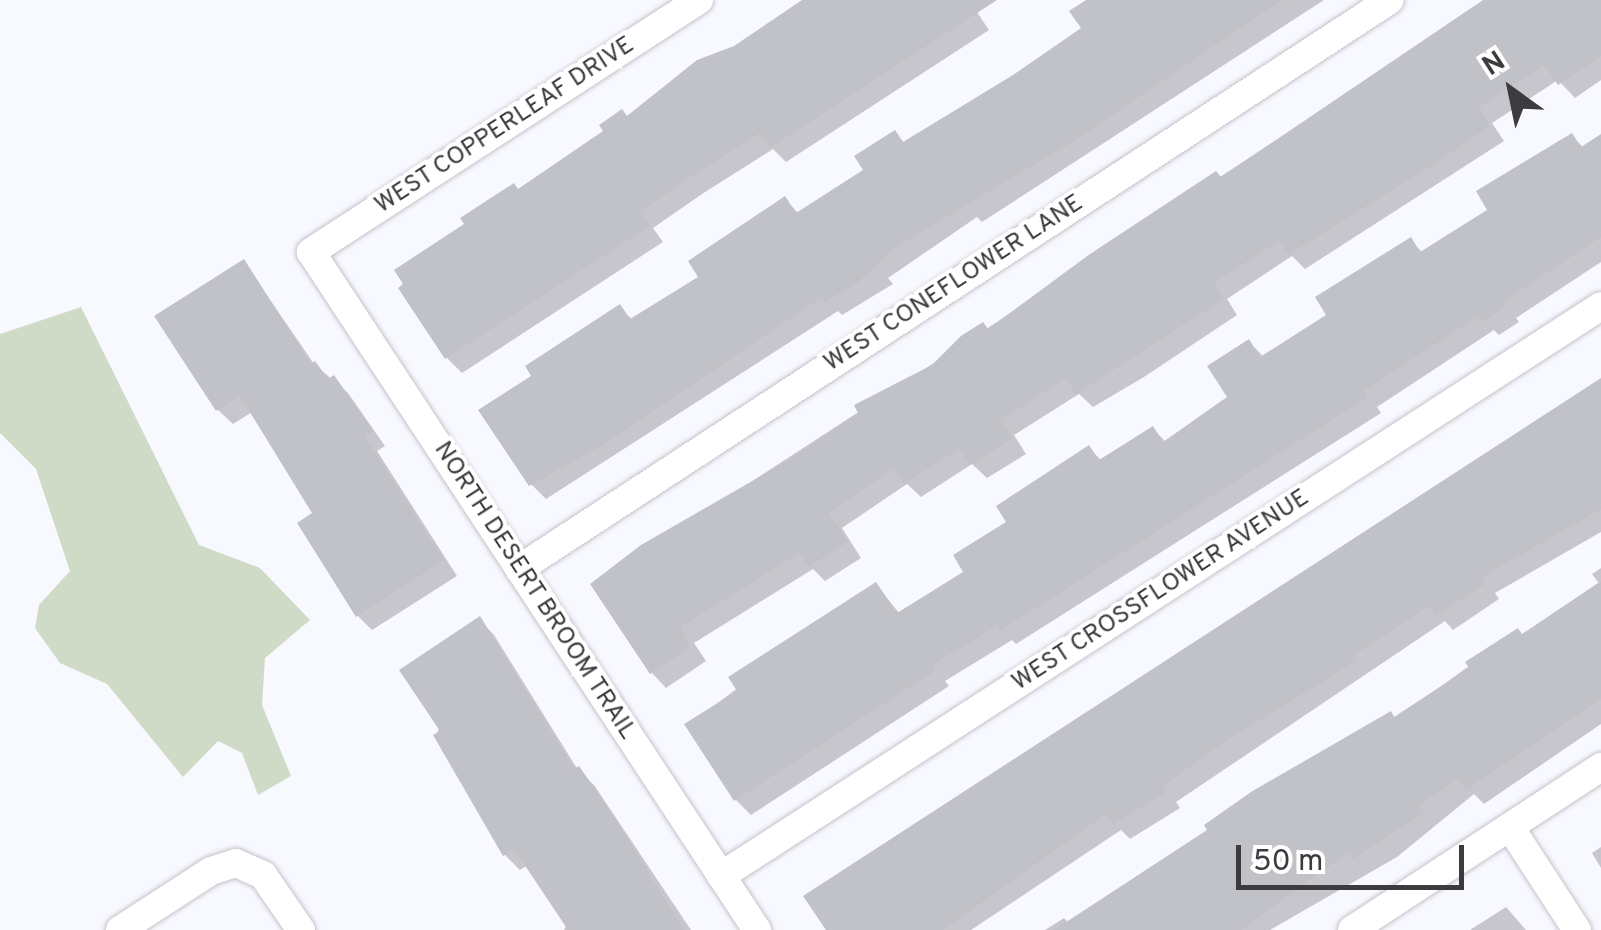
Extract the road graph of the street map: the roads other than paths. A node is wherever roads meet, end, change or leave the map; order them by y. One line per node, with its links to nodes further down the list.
1 (699, 0): 3 (street, WEST COPPERLEAF DRIVE)
2 (1390, 0): 5 (street, WEST CONEFLOWER LANE)
3 (311, 252): 5 (street, NORTH DESERT BROOM TRAIL)
4 (1601, 306): 8 (street, WEST CROSSFLOWER AVENUE)
5 (518, 569): 8 (street, NORTH DESERT BROOM TRAIL)
6 (1601, 767): 7 (street)
7 (1510, 827): 12 (street); 13 (street)
8 (721, 876): 11 (street, NORTH DESERT BROOM TRAIL)
9 (120, 930): 10 (street)
10 (301, 930)
11 (757, 930)
12 (1352, 930)
13 (1577, 930)

